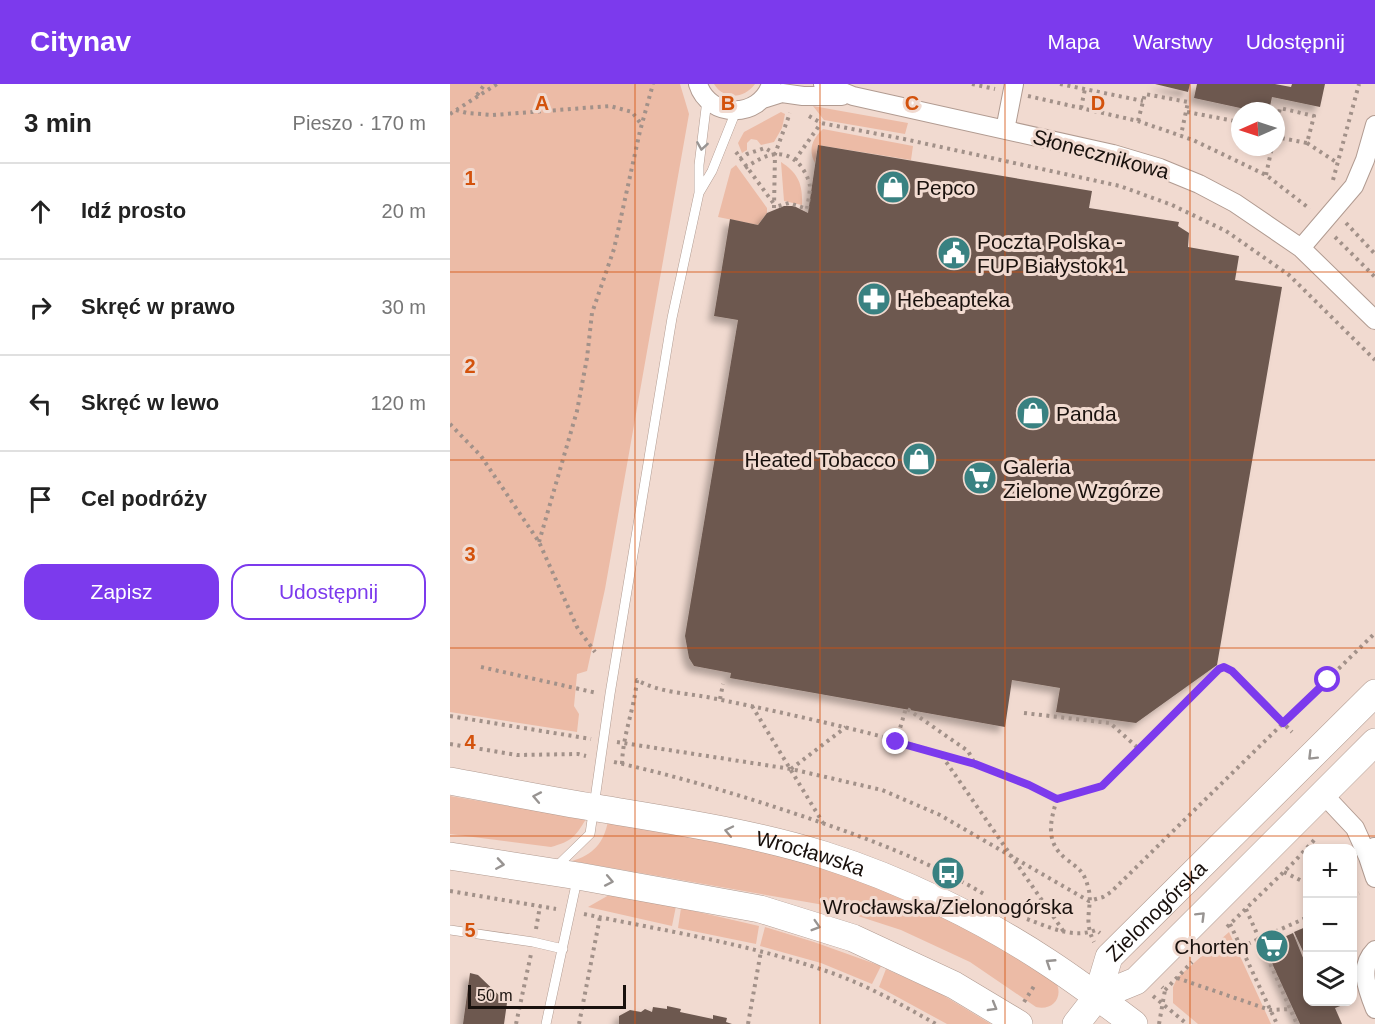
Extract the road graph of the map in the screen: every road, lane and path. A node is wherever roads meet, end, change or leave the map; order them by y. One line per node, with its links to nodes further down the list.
1 (485, 84): 13 (path)
2 (497, 84): 13 (path)
3 (653, 84): 25 (path)
4 (823, 84): 12 (street, Słonecznikowa)
5 (972, 84): 8 (path)
6 (1060, 84): 9 (path)
7 (1359, 84): 36 (path)
8 (1013, 88): 16 (path); 27 (street)
9 (1085, 89): 14 (path); 16 (path)
10 (767, 91): 15 (street, Słonecznikowa); 19 (street, Słonecznikowa)
11 (703, 92): 19 (street); 40 (lane, one-way to 40)
12 (853, 96): 15 (street, Słonecznikowa); 27 (street, Słonecznikowa)
13 (475, 98): 18 (path)
14 (1143, 101): 20 (path); 23 (path)
15 (797, 102): 24 (path); 32 (path)
16 (1081, 108): 23 (path)
17 (1285, 109): 30 (path)
18 (456, 110): 21 (path); 25 (path)
19 (736, 111): 40 (lane)
20 (1187, 112): 22 (path); 28 (path)
21 (450, 114)
22 (1231, 120)
23 (1138, 121): 28 (path)
24 (821, 123): 35 (path); 47 (path)
25 (642, 124): 49 (path)
26 (1375, 125): 42 (street)
27 (1005, 130): 43 (street, Słonecznikowa)
28 (1181, 135): 38 (path)
29 (1285, 139): 30 (path)
30 (1307, 143): 36 (path)
31 (735, 150): 34 (path)
32 (775, 154): 34 (path); 35 (path); 37 (path); 41 (path)
33 (1270, 156): 38 (path)
34 (740, 159): 37 (path)
35 (795, 160): 41 (path)
36 (1336, 162): 39 (path)
37 (745, 168): 41 (path)
38 (1266, 175): 42 (path)
39 (1332, 190)
40 (699, 193): 55 (lane)
41 (774, 207)
42 (1327, 229): 43 (street); 44 (path); 45 (path)
43 (1301, 248): 46 (street, Słonecznikowa)
44 (1375, 254)
45 (1375, 277)
46 (1375, 320)
47 (1375, 360)
48 (450, 424): 49 (path)
49 (539, 542): 51 (path)
50 (1375, 633): 60 (path)
51 (595, 652)
52 (481, 667): 55 (path)
53 (723, 684): 56 (path)
54 (1375, 693): 63 (main road, Zielonogórska)
55 (610, 694): 64 (lane)
56 (720, 699): 57 (path); 66 (path)
57 (752, 706): 61 (path); 71 (path)
58 (1024, 713): 67 (path)
59 (450, 716): 64 (path)
60 (1283, 723): 62 (path); 67 (path); 86 (path)
61 (846, 727): 65 (path); 71 (path)
62 (1292, 732)
63 (1363, 735): 73 (main road, Zielonogórska); 102 (main road, Zielonogórska, one-way to 102)
64 (604, 741): 66 (path); 75 (lane)
65 (896, 742): 68 (path); 70 (path)
66 (623, 743): 69 (path); 71 (path)
67 (1139, 749): 74 (path)
68 (942, 755): 70 (path); 78 (path)
69 (622, 764)
70 (975, 764): 74 (path)
71 (791, 769): 76 (path); 78 (path)
72 (450, 781): 75 (main road, Wrocławska, one-way to 72)
73 (1323, 794): 77 (street); 102 (main road, Zielonogórska, one-way to 73)
74 (1057, 799): 86 (path)
75 (594, 808): 80 (lane); 102 (main road, Wrocławska, one-way to 75)
76 (823, 823)
77 (1372, 851): 83 (street)
78 (1010, 854): 86 (path); 94 (path)
79 (450, 856): 80 (main road, one-way to 80)
80 (551, 872): 82 (main road)
81 (1284, 872): 84 (path)
82 (578, 876): 89 (lane); 112 (main road, one-way to 112)
83 (1375, 878)
84 (1303, 882)
85 (450, 891): 87 (path)
86 (1089, 901)
87 (540, 906): 89 (path); 96 (path)
88 (1246, 909): 95 (path)
89 (571, 911): 90 (path); 98 (lane)
90 (600, 917): 100 (path); 109 (path)
91 (1303, 919): 95 (path)
92 (1230, 924): 97 (path)
93 (450, 930): 96 (lane)
94 (1064, 933)
95 (1260, 939): 97 (path); 104 (path)
96 (533, 942): 98 (lane); 107 (path)
97 (1241, 947): 106 (path)
98 (563, 949): 108 (lane)
99 (1375, 950): 105 (street)
100 (761, 951): 110 (path); 111 (path)
101 (1177, 978): 106 (path)
102 (1097, 997): 113 (main road); 114 (main road, Wrocławska)
103 (1163, 1005): 115 (path)
104 (1291, 1009): 106 (path); 117 (path)
105 (1375, 1009)
106 (1270, 1010): 116 (path)
107 (516, 1024)
108 (546, 1024)
109 (579, 1024)
110 (748, 1024)
111 (936, 1024)
112 (1019, 1024)
113 (1076, 1024)
114 (1134, 1024)
115 (1186, 1024)
116 (1276, 1024)
117 (1298, 1024)

